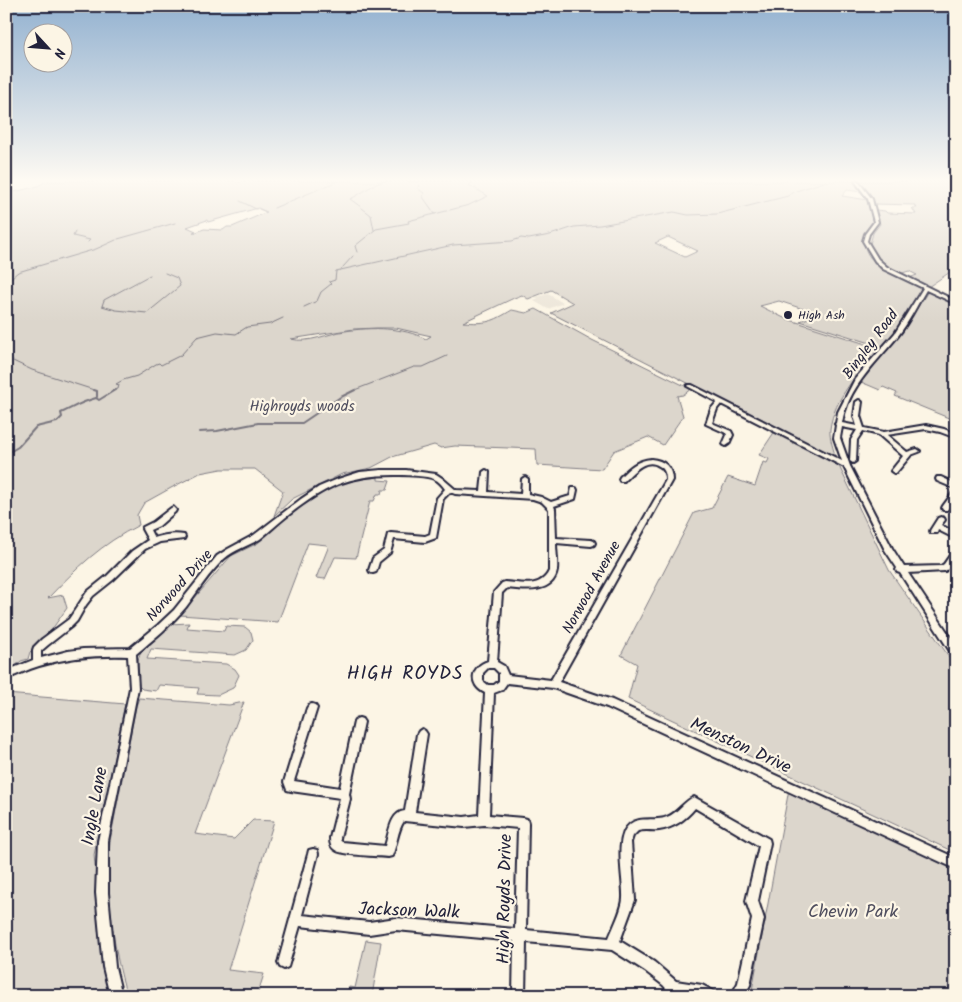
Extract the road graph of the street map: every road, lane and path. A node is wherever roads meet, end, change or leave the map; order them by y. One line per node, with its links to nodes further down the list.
1 (872, 228): 2 (street)
2 (925, 288): 3 (street); 7 (street, Bingley Road)
3 (956, 303)
4 (690, 386): 5 (street)
5 (720, 402): 11 (street); 14 (street)
6 (860, 402): 8 (street)
7 (838, 424): 8 (street); 14 (street, Bingley Road)
8 (861, 430): 9 (street); 14 (street)
9 (881, 433): 10 (street); 13 (street)
10 (956, 436)
11 (726, 444)
12 (917, 451): 13 (street)
13 (907, 456): 15 (street)
14 (850, 464): 37 (street, Bingley Road)
15 (894, 471)
16 (486, 472): 23 (street)
17 (524, 479): 25 (street)
18 (622, 479): 44 (street, Norwood Avenue)
19 (939, 479): 20 (street)
20 (956, 487)
21 (449, 489): 23 (street); 36 (street); 38 (street, Norwood Drive)
22 (574, 490): 26 (street)
23 (484, 494): 25 (street)
24 (956, 494): 27 (street)
25 (524, 497): 26 (street)
26 (550, 505): 32 (street)
27 (945, 508)
28 (173, 510): 33 (street)
29 (938, 526): 30 (street)
30 (956, 536)
31 (181, 537): 33 (street)
32 (552, 540): 34 (street); 41 (street)
33 (152, 541): 40 (street)
34 (591, 542)
35 (956, 553): 37 (street)
36 (374, 570)
37 (900, 570): 39 (street, Bingley Road)
38 (132, 652): 40 (street); 59 (street, Ingle Lane)
39 (956, 653)
40 (37, 662): 42 (street)
41 (492, 665): 43 (street); 45 (street)
42 (6, 675)
43 (505, 679): 44 (street, Menston Drive); 45 (street)
44 (552, 684): 53 (street, Menston Drive)
45 (490, 690): 51 (street, High Royds Drive)
46 (312, 708): 49 (street)
47 (359, 722): 49 (street)
48 (422, 734): 50 (street)
49 (344, 794): 50 (street)
50 (409, 817): 51 (street)
51 (484, 820): 55 (street, High Royds Drive)
52 (313, 854): 54 (street)
53 (956, 864)
54 (296, 920): 55 (street, Jackson Walk); 57 (street)
55 (521, 934): 56 (street, Jackson Walk); 60 (street, High Royds Drive)
56 (613, 944): 58 (street); 62 (street)
57 (284, 963)
58 (678, 991): 61 (street)
59 (116, 996)
60 (519, 996)
61 (711, 996)
62 (737, 996)

